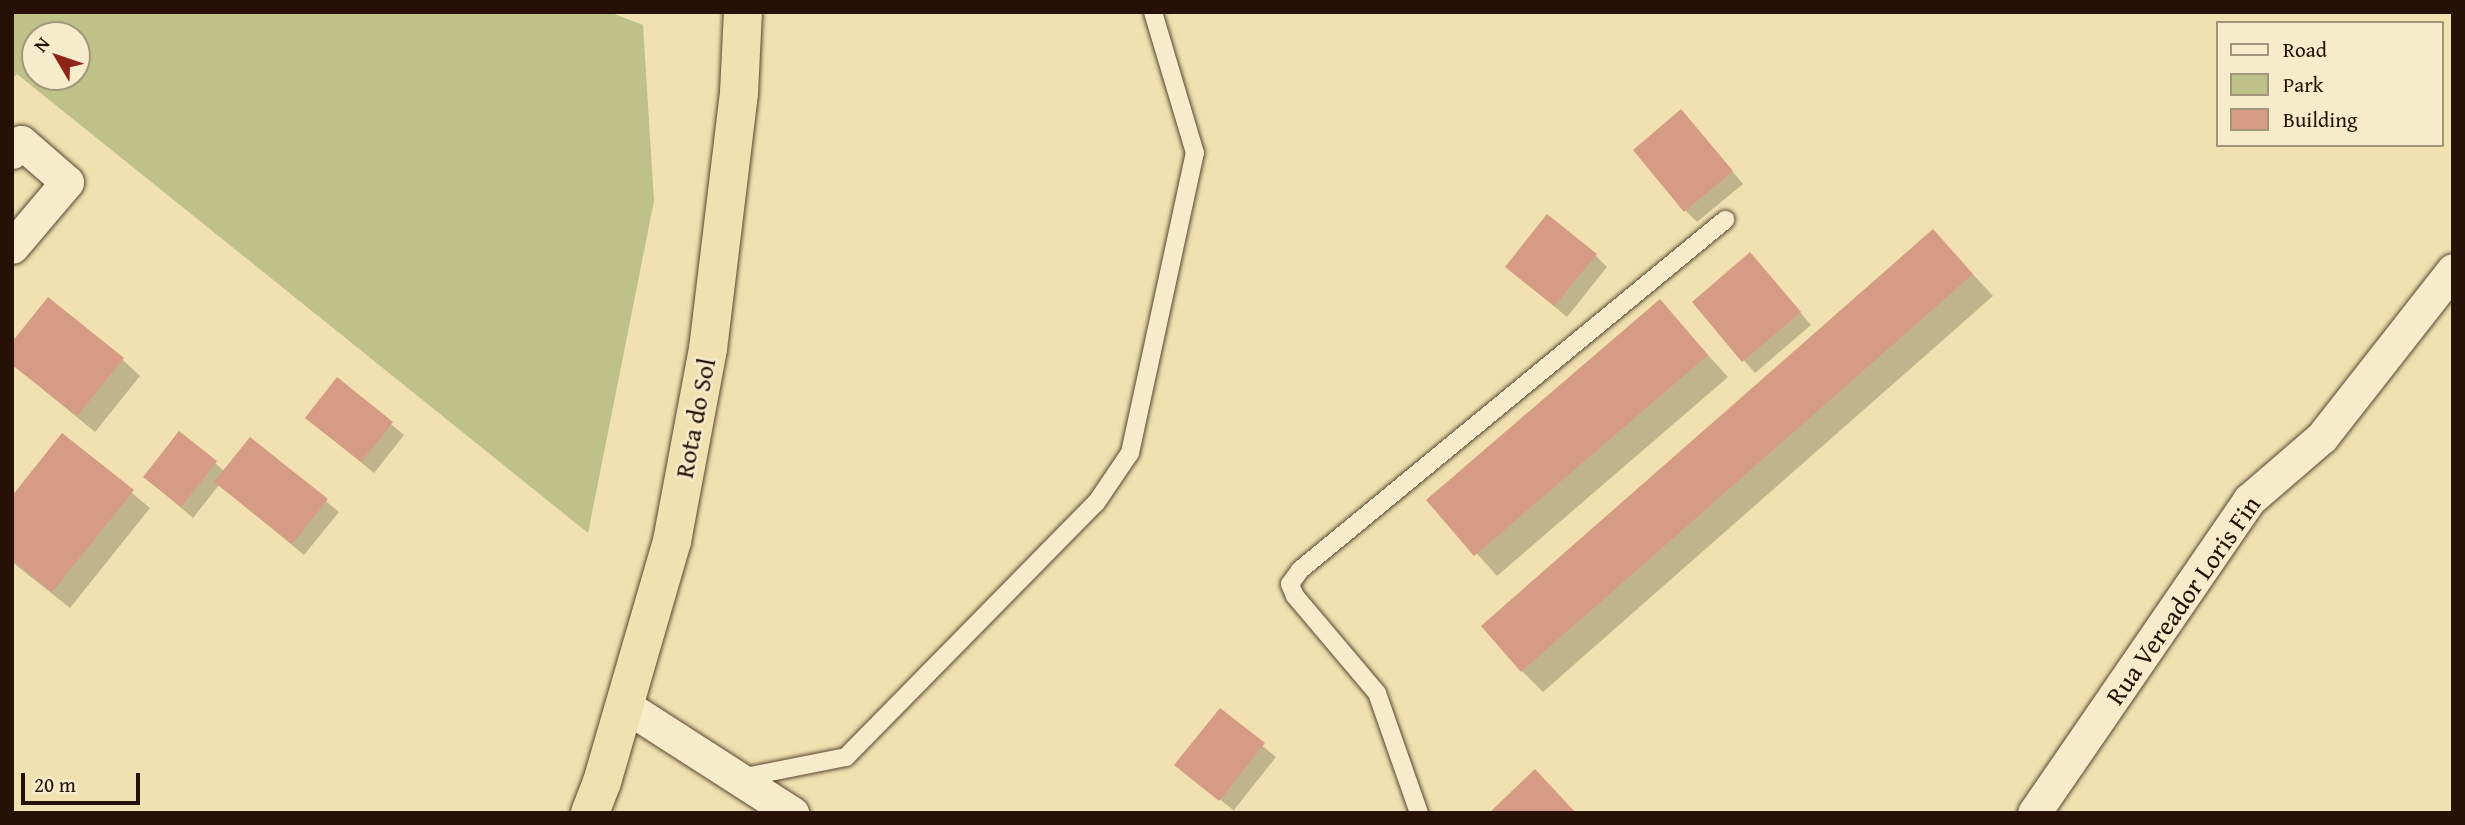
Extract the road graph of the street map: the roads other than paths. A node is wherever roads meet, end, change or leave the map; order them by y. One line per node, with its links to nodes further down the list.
1 (743, 12): 7 (highway, Rota do Sol)
2 (1153, 12): 8 (lane)
3 (12, 152): 5 (street)
4 (1725, 220): 11 (lane)
5 (12, 247)
6 (2453, 270): 12 (street, Rua Vereador Loris Fin)
7 (625, 705): 8 (street); 9 (highway, Rota do Sol)
8 (736, 779): 10 (street)
9 (590, 813)
10 (792, 813)
11 (1419, 813)
12 (2034, 813)

